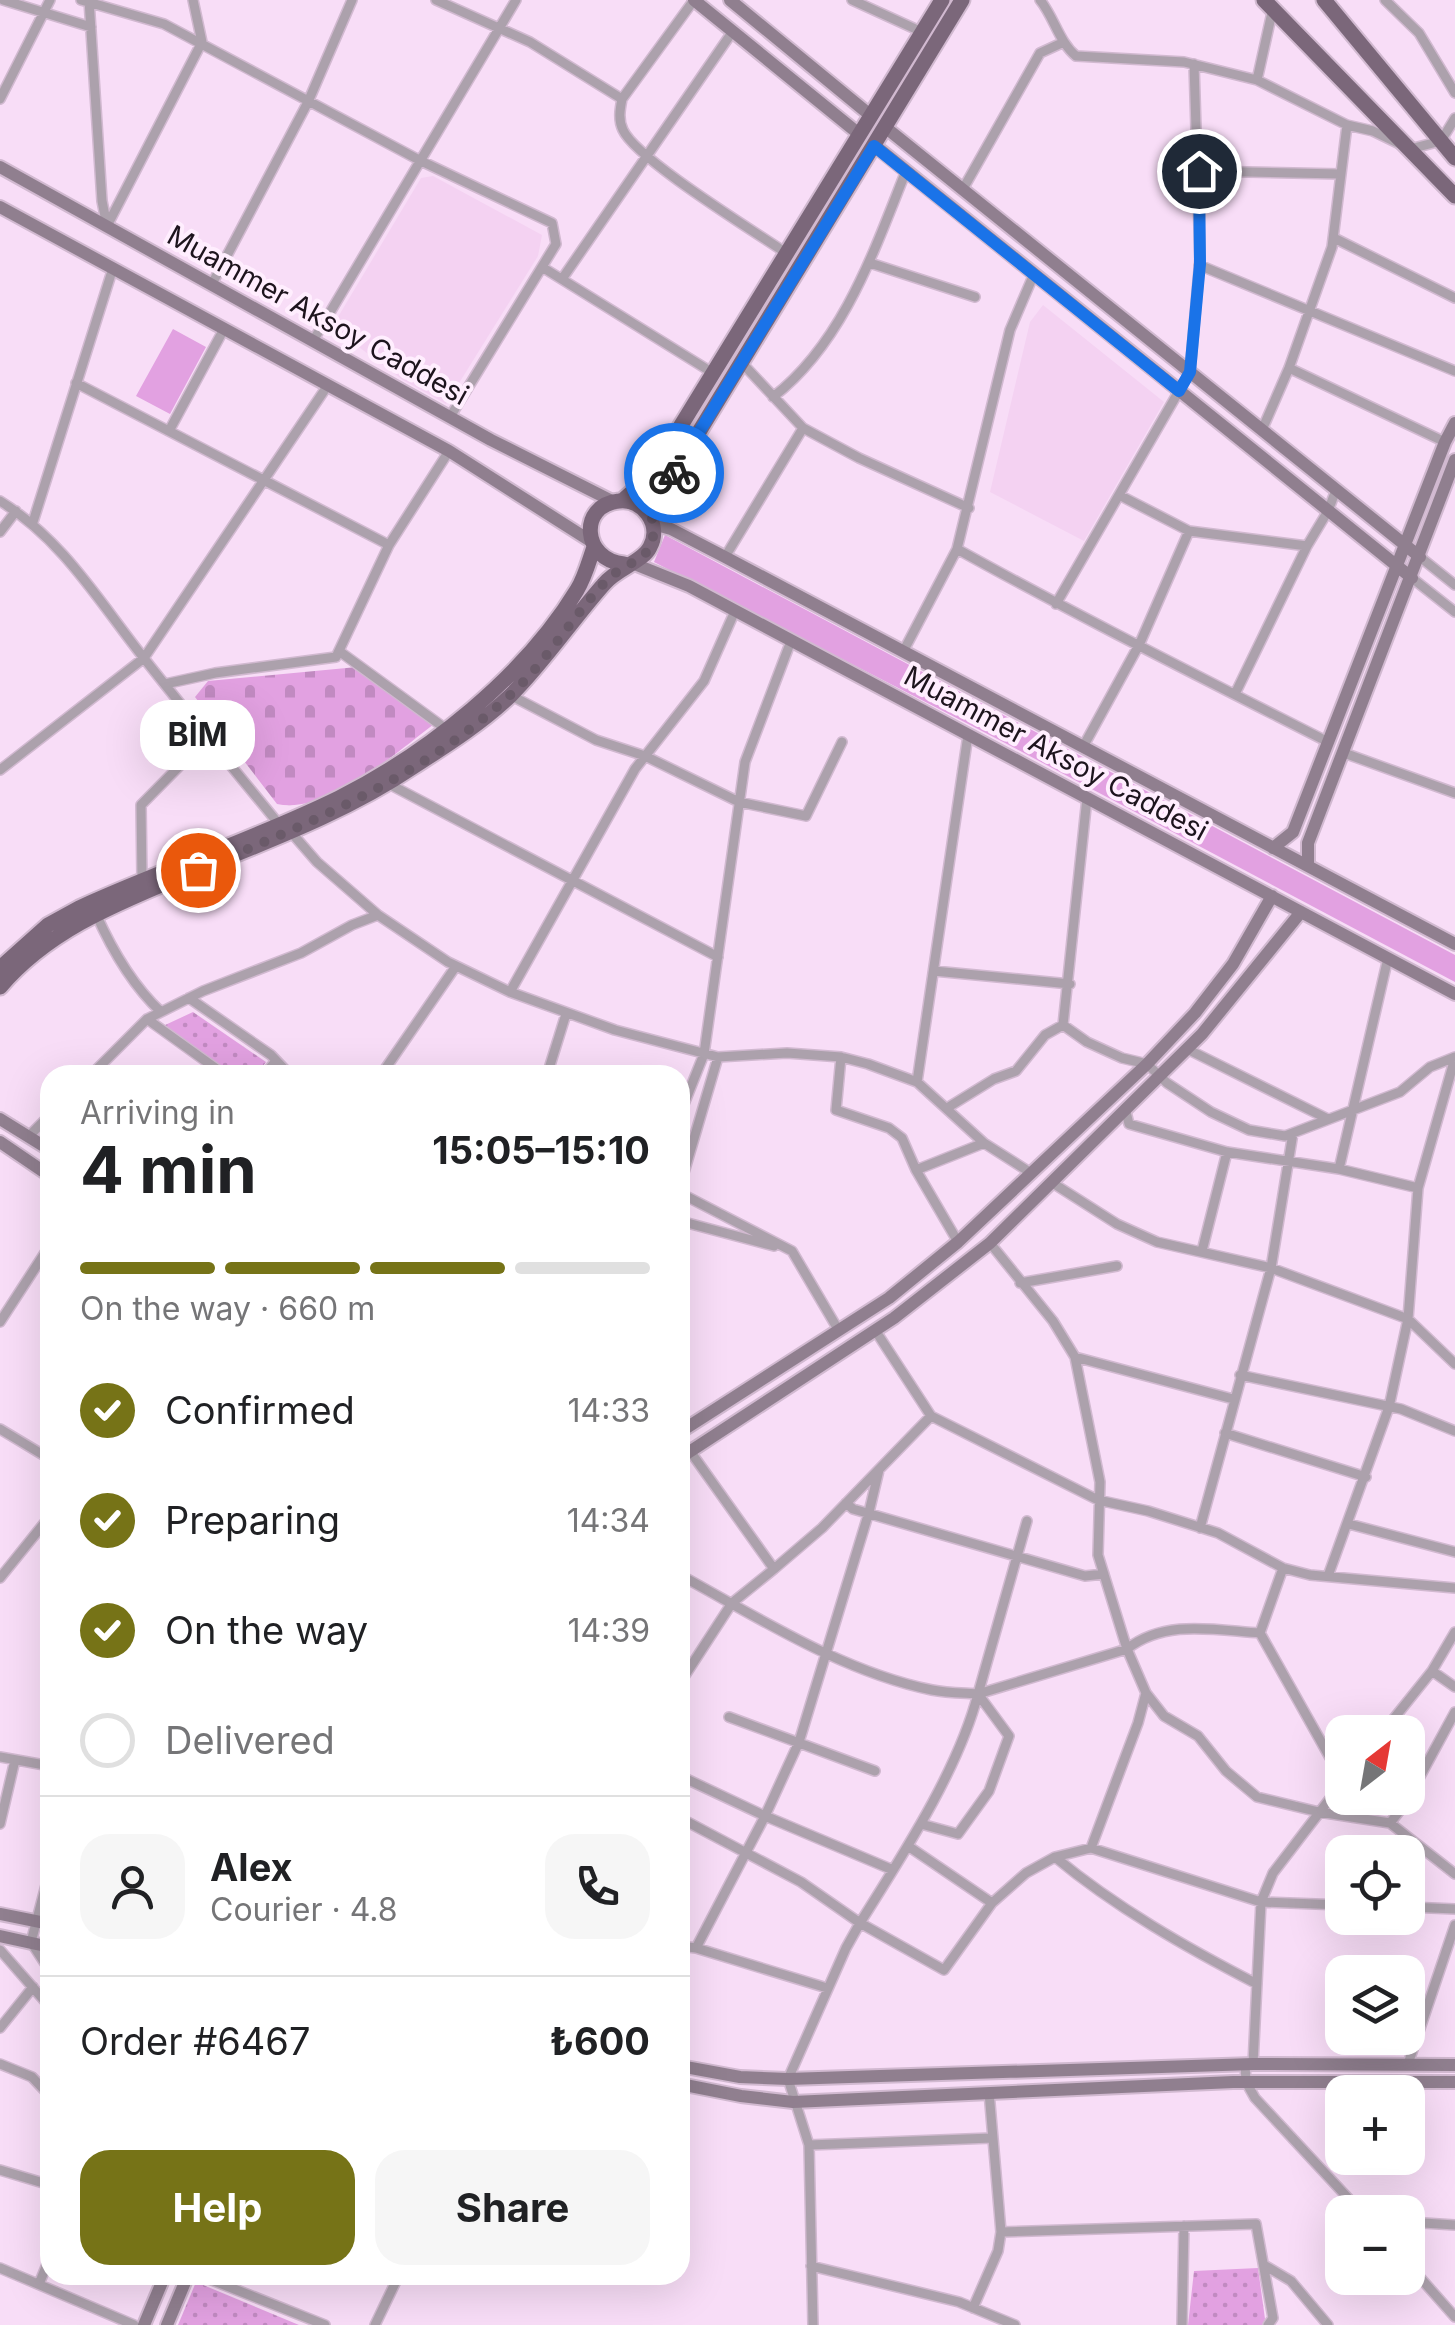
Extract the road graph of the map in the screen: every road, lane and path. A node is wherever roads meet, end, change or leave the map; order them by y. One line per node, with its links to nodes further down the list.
1 (3, 0): 17 (street)
2 (50, 0): 17 (street)
3 (193, 0): 22 (street)
4 (352, 0): 29 (street)
5 (436, 0): 19 (street)
6 (516, 0): 19 (street)
7 (694, 0): 20 (main road); 28 (street)
8 (730, 0): 30 (main road)
9 (852, 0): 21 (street)
10 (942, 0): 21 (main road)
11 (962, 0): 32 (main road)
12 (1040, 0): 23 (street)
13 (1324, 0): 35 (main road)
14 (1385, 0): 26 (street)
15 (86, 1): 18 (street); 22 (street)
16 (1269, 4): 25 (street); 37 (main road)
17 (44, 13): 18 (street); 27 (street)
18 (91, 28): 48 (street)
19 (500, 29): 28 (street); 40 (street)
20 (732, 31): 34 (main road); 38 (street)
21 (922, 32): 30 (main road)
22 (202, 42): 29 (street); 48 (street)
23 (1064, 42): 24 (street); 45 (street)
24 (1194, 64): 25 (street); 43 (street)
25 (1257, 80): 33 (street)
26 (1455, 93)
27 (0, 99)
28 (622, 99): 38 (street)
29 (308, 102): 40 (street); 57 (street)
30 (870, 115): 34 (main road)
31 (1455, 118): 35 (street)
32 (885, 126): 36 (main road); 45 (main road)
33 (1347, 126): 37 (street); 44 (street)
34 (859, 134): 50 (main road)
35 (1441, 141): 37 (street); 39 (main road)
36 (874, 146): 42 (main road); 63 (main road)
37 (1410, 149): 46 (main road)
38 (646, 157): 50 (street); 56 (street)
39 (1455, 158)
40 (421, 161): 53 (street); 62 (street)
41 (0, 167): 48 (main road, Muammer Aksoy Caddesi)
42 (906, 171): 51 (street); 55 (main road)
43 (1199, 171): 44 (street); 52 (street)
44 (1340, 174): 49 (street)
45 (963, 189): 65 (main road)
46 (1455, 196)
47 (2, 213): 54 (main road, Muammer Aksoy Caddesi)
48 (107, 226): 57 (main road, Muammer Aksoy Caddesi)
49 (1334, 238): 59 (street); 60 (street)
50 (786, 253): 67 (main road)
51 (870, 263): 58 (street); 71 (street)
52 (1200, 264): 60 (street); 65 (street)
53 (542, 267): 56 (street); 72 (street)
54 (113, 268): 61 (main road, Muammer Aksoy Caddesi); 68 (street)
55 (1034, 274): 70 (main road); 85 (street)
56 (562, 280): 67 (street)
57 (212, 284): 62 (main road, Muammer Aksoy Caddesi)
58 (975, 297)
59 (1455, 298)
60 (1310, 311): 64 (street); 66 (street)
61 (224, 329): 69 (main road, Muammer Aksoy Caddesi); 75 (street)
62 (313, 341): 72 (main road, Muammer Aksoy Caddesi)
63 (742, 363): 71 (street); 89 (main road)
64 (1288, 368): 76 (street); 77 (street)
65 (1190, 372): 70 (main road); 76 (main road)
66 (1455, 372)
67 (713, 374): 84 (main road)
68 (76, 383): 75 (street); 88 (street)
69 (328, 385): 78 (main road, Muammer Aksoy Caddesi); 80 (street)
70 (1179, 391): 82 (street); 87 (main road)
71 (773, 398): 74 (street)
72 (450, 417): 84 (main road, Muammer Aksoy Caddesi)
73 (1455, 423): 77 (main road)
74 (803, 428): 85 (street); 98 (street)
75 (169, 430): 80 (street)
76 (1262, 430): 81 (main road)
77 (1445, 442): 95 (main road)
78 (449, 451): 92 (street); 93 (main road, Muammer Aksoy Caddesi)
79 (1454, 464): 97 (main road)
80 (265, 479): 92 (street); 110 (street)
81 (1336, 490): 87 (street); 95 (main road)
82 (1121, 496): 90 (street); 103 (street)
83 (0, 501): 86 (street)
84 (618, 501): 89 (main road); 93 (main road)
85 (969, 508): 96 (street)
86 (16, 511): 88 (street); 91 (street)
87 (1328, 511): 94 (street); 100 (main road)
88 (33, 522): 110 (street)
89 (652, 522): 98 (main road, Muammer Aksoy Caddesi); 99 (main road)
90 (1189, 531): 94 (street); 107 (street)
91 (0, 532)
92 (389, 545): 108 (street)
93 (593, 545): 99 (main road); 114 (main road)
94 (1307, 546): 112 (street)
95 (1406, 546): 97 (main road); 100 (main road)
96 (956, 550): 103 (street); 109 (street)
97 (1420, 556): 101 (main road); 102 (street)
98 (725, 557): 109 (main road, Muammer Aksoy Caddesi)
99 (628, 564): 104 (main road, Muammer Aksoy Caddesi); 113 (main road)
100 (1397, 566): 101 (main road); 118 (main road)
101 (1412, 578): 105 (street); 120 (main road)
102 (1455, 585)
103 (1056, 604): 107 (street)
104 (735, 611): 106 (main road, Muammer Aksoy Caddesi); 121 (street)
105 (1455, 612)
106 (791, 641): 115 (main road, Muammer Aksoy Caddesi); 126 (street)
107 (1140, 643): 112 (street); 119 (street)
108 (339, 651): 111 (street); 114 (street)
109 (903, 652): 119 (main road, Muammer Aksoy Caddesi)
110 (144, 658): 111 (street); 122 (street)
111 (165, 684): 116 (street)
112 (1234, 694): 118 (street)
113 (510, 696): 121 (street); 123 (main road)
114 (446, 729): 127 (main road)
115 (968, 735): 125 (main road, Muammer Aksoy Caddesi); 141 (street)
116 (208, 737): 127 (street); 130 (street)
117 (842, 742): 126 (street)
118 (1328, 742): 128 (main road)
119 (1083, 747): 128 (main road, Muammer Aksoy Caddesi)
120 (1344, 753): 124 (street); 129 (main road)
121 (644, 756): 126 (street); 131 (street)
122 (0, 770)
123 (388, 784): 127 (main road); 131 (street)
124 (1455, 794)
125 (1086, 798): 132 (main road, Muammer Aksoy Caddesi); 142 (street)
126 (739, 802): 137 (street)
127 (284, 827): 130 (main road); 134 (main road); 135 (street)
128 (1273, 848): 129 (main road, Muammer Aksoy Caddesi)
129 (1308, 865): 136 (main road, Muammer Aksoy Caddesi)
130 (142, 880): 140 (main road)
131 (571, 882): 137 (street); 144 (street)
132 (1272, 896): 133 (main road, Muammer Aksoy Caddesi); 157 (main road)
133 (1301, 912): 138 (main road, Muammer Aksoy Caddesi); 151 (main road)
134 (96, 914): 143 (main road); 147 (street)
135 (378, 916): 139 (street); 146 (street)
136 (1455, 944)
137 (718, 956): 152 (street)
138 (1388, 958): 145 (main road, Muammer Aksoy Caddesi); 169 (street)
139 (456, 966): 144 (street); 162 (street)
140 (0, 968)
141 (934, 972): 142 (street); 165 (street)
142 (1070, 984): 150 (street)
143 (0, 987)
144 (510, 992): 148 (street)
145 (1455, 994)
146 (189, 998): 147 (street); 156 (street)
147 (161, 1012): 149 (street)
148 (566, 1014): 152 (street); 163 (street)
149 (147, 1019): 158 (street); 159 (street)
150 (1063, 1025): 157 (street); 167 (street)
151 (1187, 1050): 164 (main road); 171 (street)
152 (704, 1054): 153 (street); 166 (street)
153 (718, 1057): 154 (street); 179 (street)
154 (842, 1057): 165 (street); 183 (street)
155 (1455, 1057): 169 (street); 186 (street)
156 (276, 1061): 160 (street); 161 (street)
157 (1147, 1064): 164 (street); 184 (main road)
158 (101, 1065)
159 (211, 1065)
160 (273, 1065)
161 (280, 1065)
162 (387, 1065)
163 (550, 1065)
164 (1160, 1076): 168 (main road); 173 (street)
165 (917, 1082): 167 (street)
166 (690, 1089)
167 (947, 1108): 176 (street)
168 (1125, 1108): 178 (street); 185 (main road)
169 (1351, 1111): 171 (street); 182 (street)
170 (0, 1119): 174 (main road)
171 (1328, 1120): 173 (street)
172 (40, 1125): 174 (street)
173 (1293, 1133): 180 (street)
174 (28, 1136): 177 (main road)
175 (0, 1142): 181 (main road)
176 (984, 1143): 183 (street); 184 (street)
177 (40, 1144)
178 (1227, 1152): 180 (street); 192 (street)
179 (690, 1155)
180 (1288, 1162): 182 (street); 195 (street)
181 (40, 1169)
182 (1340, 1169): 186 (street)
183 (916, 1170): 189 (street)
184 (1031, 1174): 185 (main road); 189 (main road)
185 (1051, 1182): 190 (main road); 192 (street)
186 (1418, 1188): 197 (street)
187 (690, 1195): 191 (street)
188 (690, 1223): 191 (street)
189 (958, 1242): 200 (main road)
190 (990, 1243): 196 (street); 199 (main road)
191 (792, 1251): 200 (street)
192 (1202, 1252): 195 (street)
193 (40, 1260): 198 (street)
194 (1117, 1266): 196 (street)
195 (1272, 1268): 197 (street); 203 (street)
196 (1020, 1284): 201 (street)
197 (1408, 1319): 202 (street); 205 (street)
198 (0, 1321)
199 (875, 1330): 206 (street); 211 (main road)
200 (838, 1331): 207 (main road)
201 (1074, 1357): 204 (street); 216 (street)
202 (1455, 1364)
203 (1240, 1375): 204 (street); 205 (street)
204 (1233, 1399): 210 (street)
205 (1389, 1407): 209 (street); 215 (street)
206 (930, 1416): 214 (street); 216 (street)
207 (690, 1426)
208 (0, 1429): 212 (street)
209 (1455, 1430)
210 (1225, 1433): 215 (street); 222 (street)
211 (690, 1451)
212 (40, 1453)
213 (690, 1460): 226 (street)
214 (879, 1470): 217 (street); 218 (street)
215 (1366, 1476): 220 (street)
216 (1098, 1500): 222 (street); 227 (street)
217 (846, 1503): 218 (street); 226 (street)
218 (869, 1512): 224 (street); 236 (street)
219 (1026, 1521): 224 (street)
220 (1349, 1524): 223 (street); 228 (street)
221 (40, 1528): 229 (street)
222 (1200, 1528): 225 (street)
223 (1455, 1552)
224 (1016, 1556): 227 (street); 241 (street)
225 (1283, 1568): 228 (street); 233 (street)
226 (774, 1569): 232 (street)
227 (1104, 1574): 235 (street)
228 (1328, 1576): 231 (street)
229 (0, 1578)
230 (690, 1581): 232 (street)
231 (1455, 1588)
232 (732, 1604): 236 (street); 237 (street)
233 (1260, 1632): 235 (street); 246 (street)
234 (1455, 1632): 238 (street)
235 (1127, 1649): 240 (street); 241 (street)
236 (824, 1651): 241 (street); 245 (street)
237 (690, 1668)
238 (1432, 1671): 239 (street); 243 (street)
239 (1455, 1687)
240 (1146, 1693): 253 (street); 260 (street)
241 (978, 1694): 258 (street); 258 (street)
242 (1455, 1712): 256 (street)
243 (1397, 1715)
244 (729, 1717): 245 (street)
245 (799, 1742): 250 (street); 254 (street)
246 (1325, 1750)
247 (0, 1757): 248 (street)
248 (15, 1760): 249 (street); 257 (street)
249 (40, 1764)
250 (874, 1770)
251 (690, 1781): 254 (street)
252 (1325, 1804): 253 (street)
253 (1319, 1812): 256 (street); 266 (street)
254 (765, 1816): 261 (street); 263 (street)
255 (690, 1823): 261 (street)
256 (1390, 1823): 264 (street)
257 (0, 1824)
258 (921, 1824): 259 (street)
259 (908, 1846): 263 (street); 265 (street)
260 (1091, 1848): 262 (street); 266 (street)
261 (746, 1852): 272 (street); 279 (street)
262 (1055, 1857): 265 (street); 282 (street)
263 (893, 1870): 272 (street)
264 (1455, 1874)
265 (992, 1902): 272 (street)
266 (1260, 1902): 267 (street); 282 (street)
267 (1325, 1904)
268 (1425, 1909): 269 (street)
269 (1455, 1910)
270 (0, 1914): 271 (main road)
271 (40, 1921)
272 (860, 1924): 284 (street)
273 (1455, 1926): 289 (street)
274 (40, 1927): 276 (street)
275 (0, 1936): 276 (main road)
276 (31, 1942): 277 (main road); 281 (street)
277 (40, 1944)
278 (690, 1947): 279 (street)
279 (696, 1948): 284 (street)
280 (0, 1950): 283 (street)
281 (40, 1956)
282 (1257, 1984): 288 (street)
283 (32, 1987): 285 (street); 286 (street)
284 (827, 1988): 292 (street)
285 (40, 1996)
286 (0, 2028)
287 (0, 2064): 295 (street)
288 (1249, 2064): 289 (main road); 292 (main road); 293 (street)
289 (1408, 2064): 290 (main road)
290 (1455, 2065)
291 (690, 2068): 292 (main road)
292 (788, 2079): 298 (street)
293 (1246, 2082): 294 (main road); 297 (main road); 303 (street)
294 (1455, 2082)
295 (40, 2085)
296 (690, 2086): 298 (main road)
297 (990, 2092): 298 (main road); 299 (street)
298 (793, 2102): 300 (street)
299 (992, 2138): 300 (street); 307 (street)
300 (809, 2145): 309 (street)
301 (0, 2170): 302 (street)
302 (40, 2182)
303 (1345, 2195)
304 (1425, 2223): 305 (street)
305 (1455, 2225)
306 (1184, 2226): 307 (street); 308 (street); 328 (street)
307 (1001, 2232): 318 (street)
308 (1264, 2265): 320 (street); 330 (street)
309 (811, 2266): 318 (street); 326 (street)
310 (0, 2268): 312 (street)
311 (1425, 2283): 319 (street)
312 (39, 2284)
313 (41, 2285): 322 (street)
314 (161, 2285): 323 (main road)
315 (184, 2285): 324 (main road)
316 (224, 2285): 325 (street)
317 (395, 2285): 321 (street)
318 (973, 2308): 327 (street)
319 (1455, 2317)
320 (1271, 2321): 329 (street)
321 (379, 2324)
322 (134, 2325)
323 (144, 2325)
324 (167, 2325)
325 (325, 2325)
326 (813, 2325)
327 (1014, 2325)
328 (1182, 2325)
329 (1282, 2325)
330 (1328, 2325)

